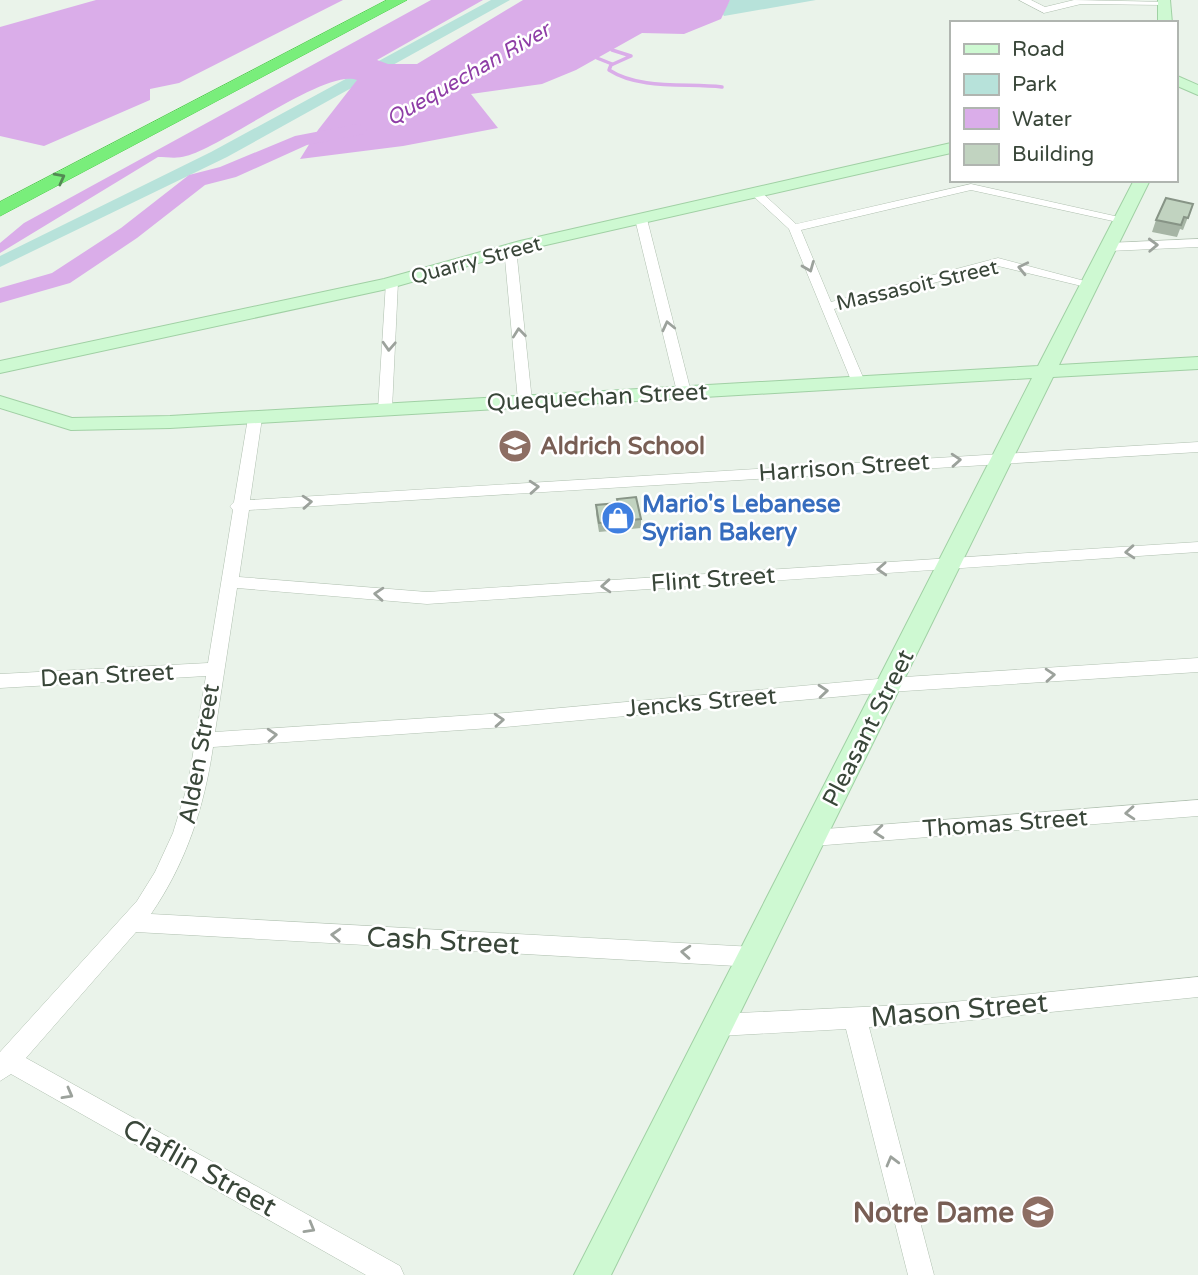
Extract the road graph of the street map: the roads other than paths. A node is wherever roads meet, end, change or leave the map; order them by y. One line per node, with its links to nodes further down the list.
1 (373, 0): 11 (highway)
2 (399, 0): 13 (highway, one-way to 2)
3 (1024, 0): 4 (street)
4 (1164, 1): 5 (main road)
5 (1165, 21)
6 (1177, 80): 7 (main road)
7 (1198, 91): 8 (main road)
8 (1177, 96)
9 (950, 148): 12 (main road, Quarry Street)
10 (1141, 182): 15 (main road, Pleasant Street)
11 (0, 192)
12 (756, 193): 14 (main road, Quarry Street); 16 (street)
13 (0, 210)
14 (641, 219): 19 (main road, Quarry Street); 27 (street, one-way to 14)
15 (1122, 219): 16 (street); 18 (main road, Pleasant Street)
16 (794, 228): 22 (street, one-way to 22)
17 (1198, 243): 18 (street, one-way to 17)
18 (1109, 247): 21 (main road, Pleasant Street)
19 (510, 248): 20 (main road, Quarry Street); 28 (street, one-way to 19)
20 (393, 282): 24 (main road, Quarry Street); 30 (street, one-way to 30)
21 (1090, 284): 22 (street, Massasoit Street, one-way to 22); 25 (main road, Pleasant Street)
22 (825, 307): 26 (street)
23 (1198, 363): 25 (main road, Quequechan Street)
24 (0, 367)
25 (1046, 371): 26 (main road, Quequechan Street); 33 (main road, Pleasant Street)
26 (858, 382): 27 (main road, Quequechan Street)
27 (684, 392): 28 (main road, Quequechan Street)
28 (526, 401): 30 (main road, Quequechan Street)
29 (0, 402): 31 (main road, Quequechan Street)
30 (385, 409): 31 (main road, Quequechan Street)
31 (255, 418): 34 (street, Alden Street)
32 (1198, 447): 33 (street, Harrison Street)
33 (1004, 457): 34 (street, Harrison Street, one-way to 33); 36 (main road, Pleasant Street)
34 (239, 506): 37 (street, Alden Street)
35 (1198, 547): 36 (street, Flint Street, one-way to 36)
36 (950, 565): 37 (street, Flint Street, one-way to 37); 41 (main road, Pleasant Street)
37 (228, 582): 39 (street, Alden Street)
38 (1198, 665): 41 (street, Jencks Street, one-way to 38)
39 (214, 669): 40 (street, Dean Street); 42 (street, Alden Street)
40 (0, 681)
41 (889, 685): 42 (street, Jencks Street, one-way to 41); 44 (main road, Pleasant Street)
42 (204, 740): 45 (street, Alden Street)
43 (1198, 808): 44 (street, Thomas Street, one-way to 44)
44 (813, 838): 46 (main road, Pleasant Street)
45 (131, 922): 46 (street, Cash Street, one-way to 45); 50 (street, Alden Street)
46 (754, 957): 49 (main road, Pleasant Street)
47 (1198, 987): 48 (street, Mason Street)
48 (855, 1018): 49 (street, Mason Street); 53 (street, one-way to 48)
49 (719, 1025): 52 (main road, Pleasant Street)
50 (4, 1065): 51 (street, Claflin Street, one-way to 51)
51 (391, 1275)
52 (592, 1275)
53 (921, 1275)

